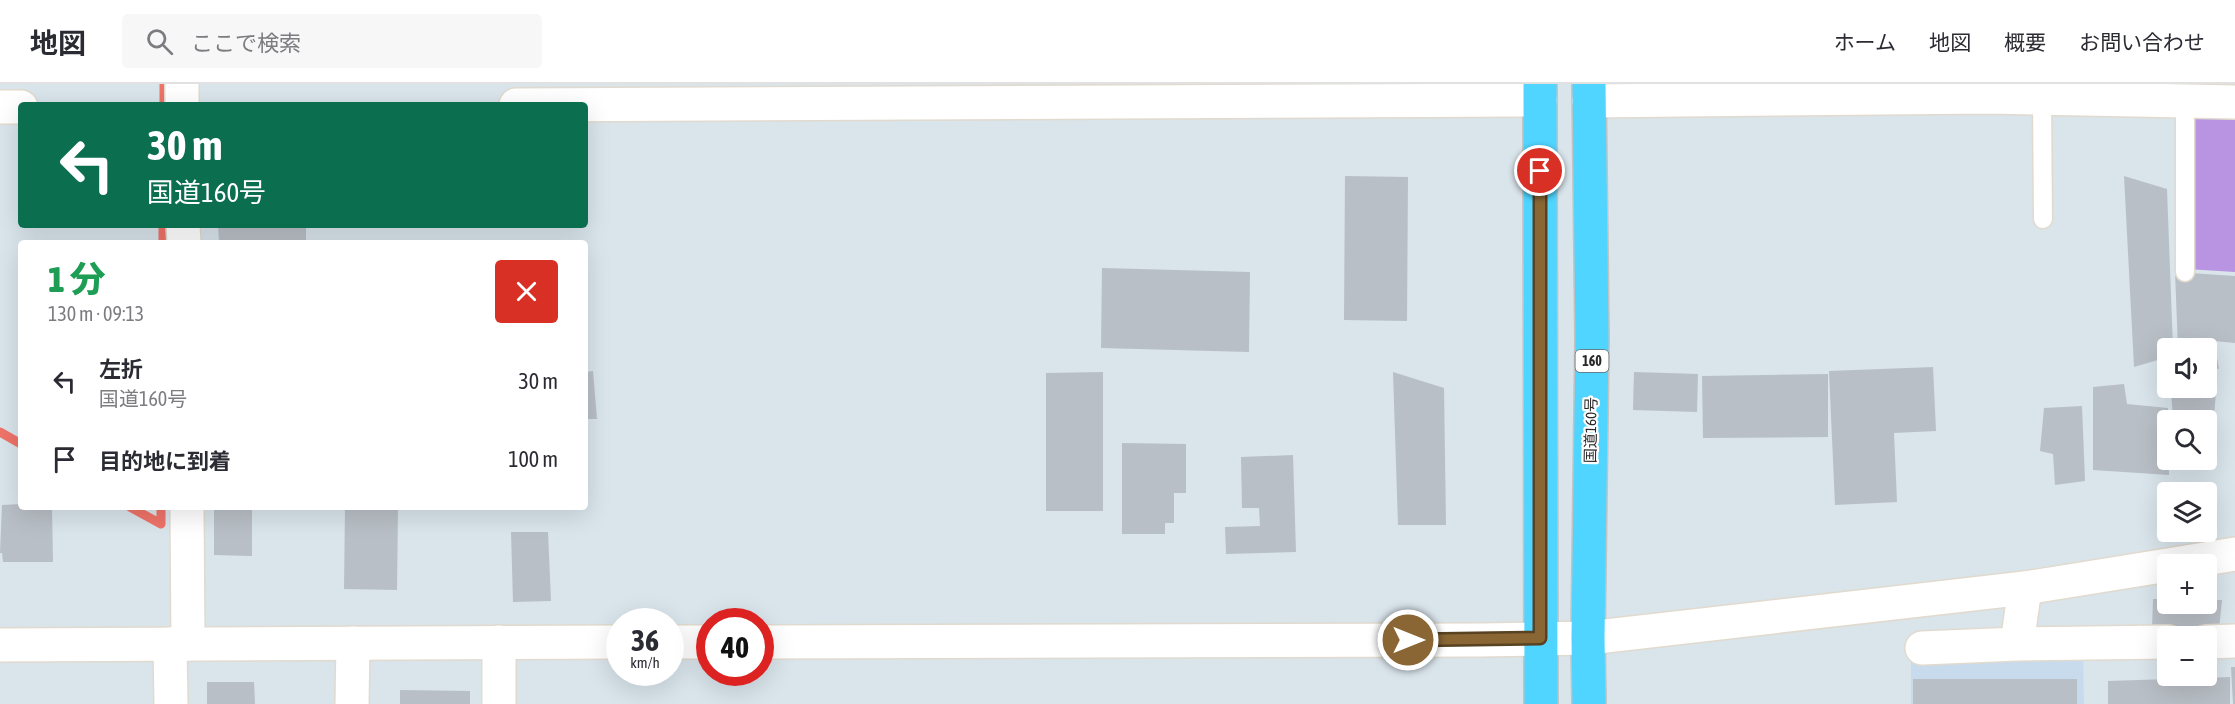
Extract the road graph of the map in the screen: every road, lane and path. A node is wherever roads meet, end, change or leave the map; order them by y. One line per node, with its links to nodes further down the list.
1 (182, 84): 7 (street)
2 (1989, 91): 5 (street); 6 (street)
3 (1540, 92): 4 (street); 20 (highway)
4 (1157, 93): 10 (street)
5 (1589, 93): 21 (highway, 国道160号 / 160)
6 (2042, 98): 8 (street); 13 (lane)
7 (182, 102)
8 (2185, 102): 9 (street); 14 (lane)
9 (2235, 102)
10 (588, 104)
11 (0, 107): 12 (street)
12 (18, 107)
13 (2043, 219)
14 (2184, 272)
15 (186, 510): 29 (street)
16 (2235, 554): 17 (street)
17 (2217, 557)
18 (2157, 567): 19 (street)
19 (2025, 588): 21 (street); 30 (street)
20 (1540, 638): 21 (street); 25 (street); 36 (highway)
21 (1588, 638): 37 (highway, 国道160号 / 160)
22 (2235, 641): 27 (street)
23 (500, 642): 24 (street); 28 (street); 35 (street)
24 (606, 642)
25 (774, 642)
26 (2157, 642): 30 (street)
27 (2217, 642)
28 (353, 643): 29 (street); 34 (street)
29 (179, 644): 31 (street); 33 (street)
30 (2017, 644): 32 (street)
31 (0, 645)
32 (1922, 648)
33 (171, 704)
34 (352, 704)
35 (499, 704)
36 (1541, 704)
37 (1589, 704)

